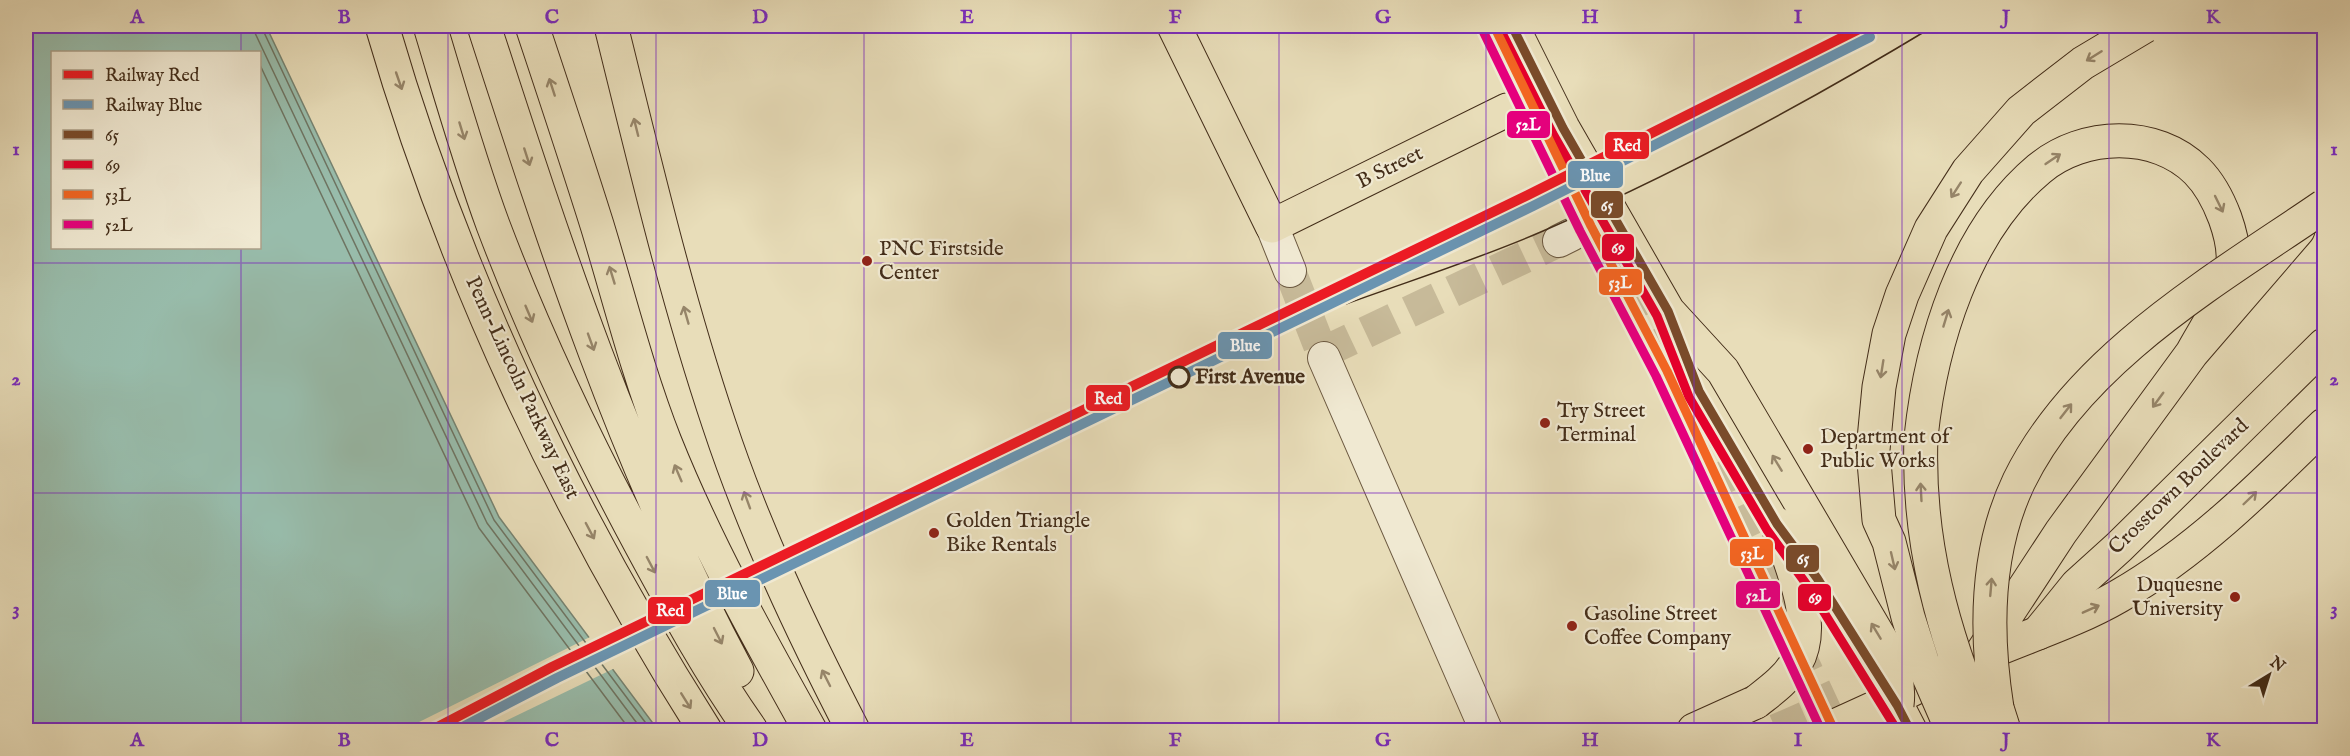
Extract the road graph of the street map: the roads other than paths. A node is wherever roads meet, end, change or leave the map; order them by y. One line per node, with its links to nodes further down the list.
1 (382, 26): 24 (main road, Penn-Lincoln Parkway East, one-way to 24)
2 (430, 26): 25 (main road, one-way to 25)
3 (484, 26): 26 (main road, one-way to 26)
4 (532, 26): 27 (main road, one-way to 4)
5 (611, 26): 28 (main road, one-way to 5)
6 (1174, 26): 12 (main road)
7 (1512, 26): 14 (main road, bridge)
8 (2145, 26): 32 (main road, one-way to 32, bridge)
9 (1507, 110): 12 (main road, B Street)
10 (2325, 200): 16 (main road, bridge)
11 (2325, 206): 23 (main road, one-way to 11, bridge)
12 (1272, 226): 13 (street)
13 (1290, 271)
14 (1668, 311): 19 (main road, bridge); 22 (main road, one-way to 14, bridge)
15 (2325, 345): 20 (main road, Crosstown Boulevard)
16 (2192, 353): 21 (main road, one-way to 21); 23 (main road, one-way to 16, bridge)
17 (1324, 358): 29 (street)
18 (2325, 425): 20 (main road, one-way to 18)
19 (1777, 524): 22 (main road, bridge); 30 (main road, bridge)
20 (2038, 633): 21 (main road)
21 (1980, 656): 22 (main road)
22 (1894, 718): 31 (main road, bridge)
23 (1992, 725)
24 (705, 730)
25 (752, 730)
26 (770, 730)
27 (810, 730)
28 (853, 730)
29 (1486, 730)
30 (1694, 730)
31 (1826, 730)
32 (1952, 730)

